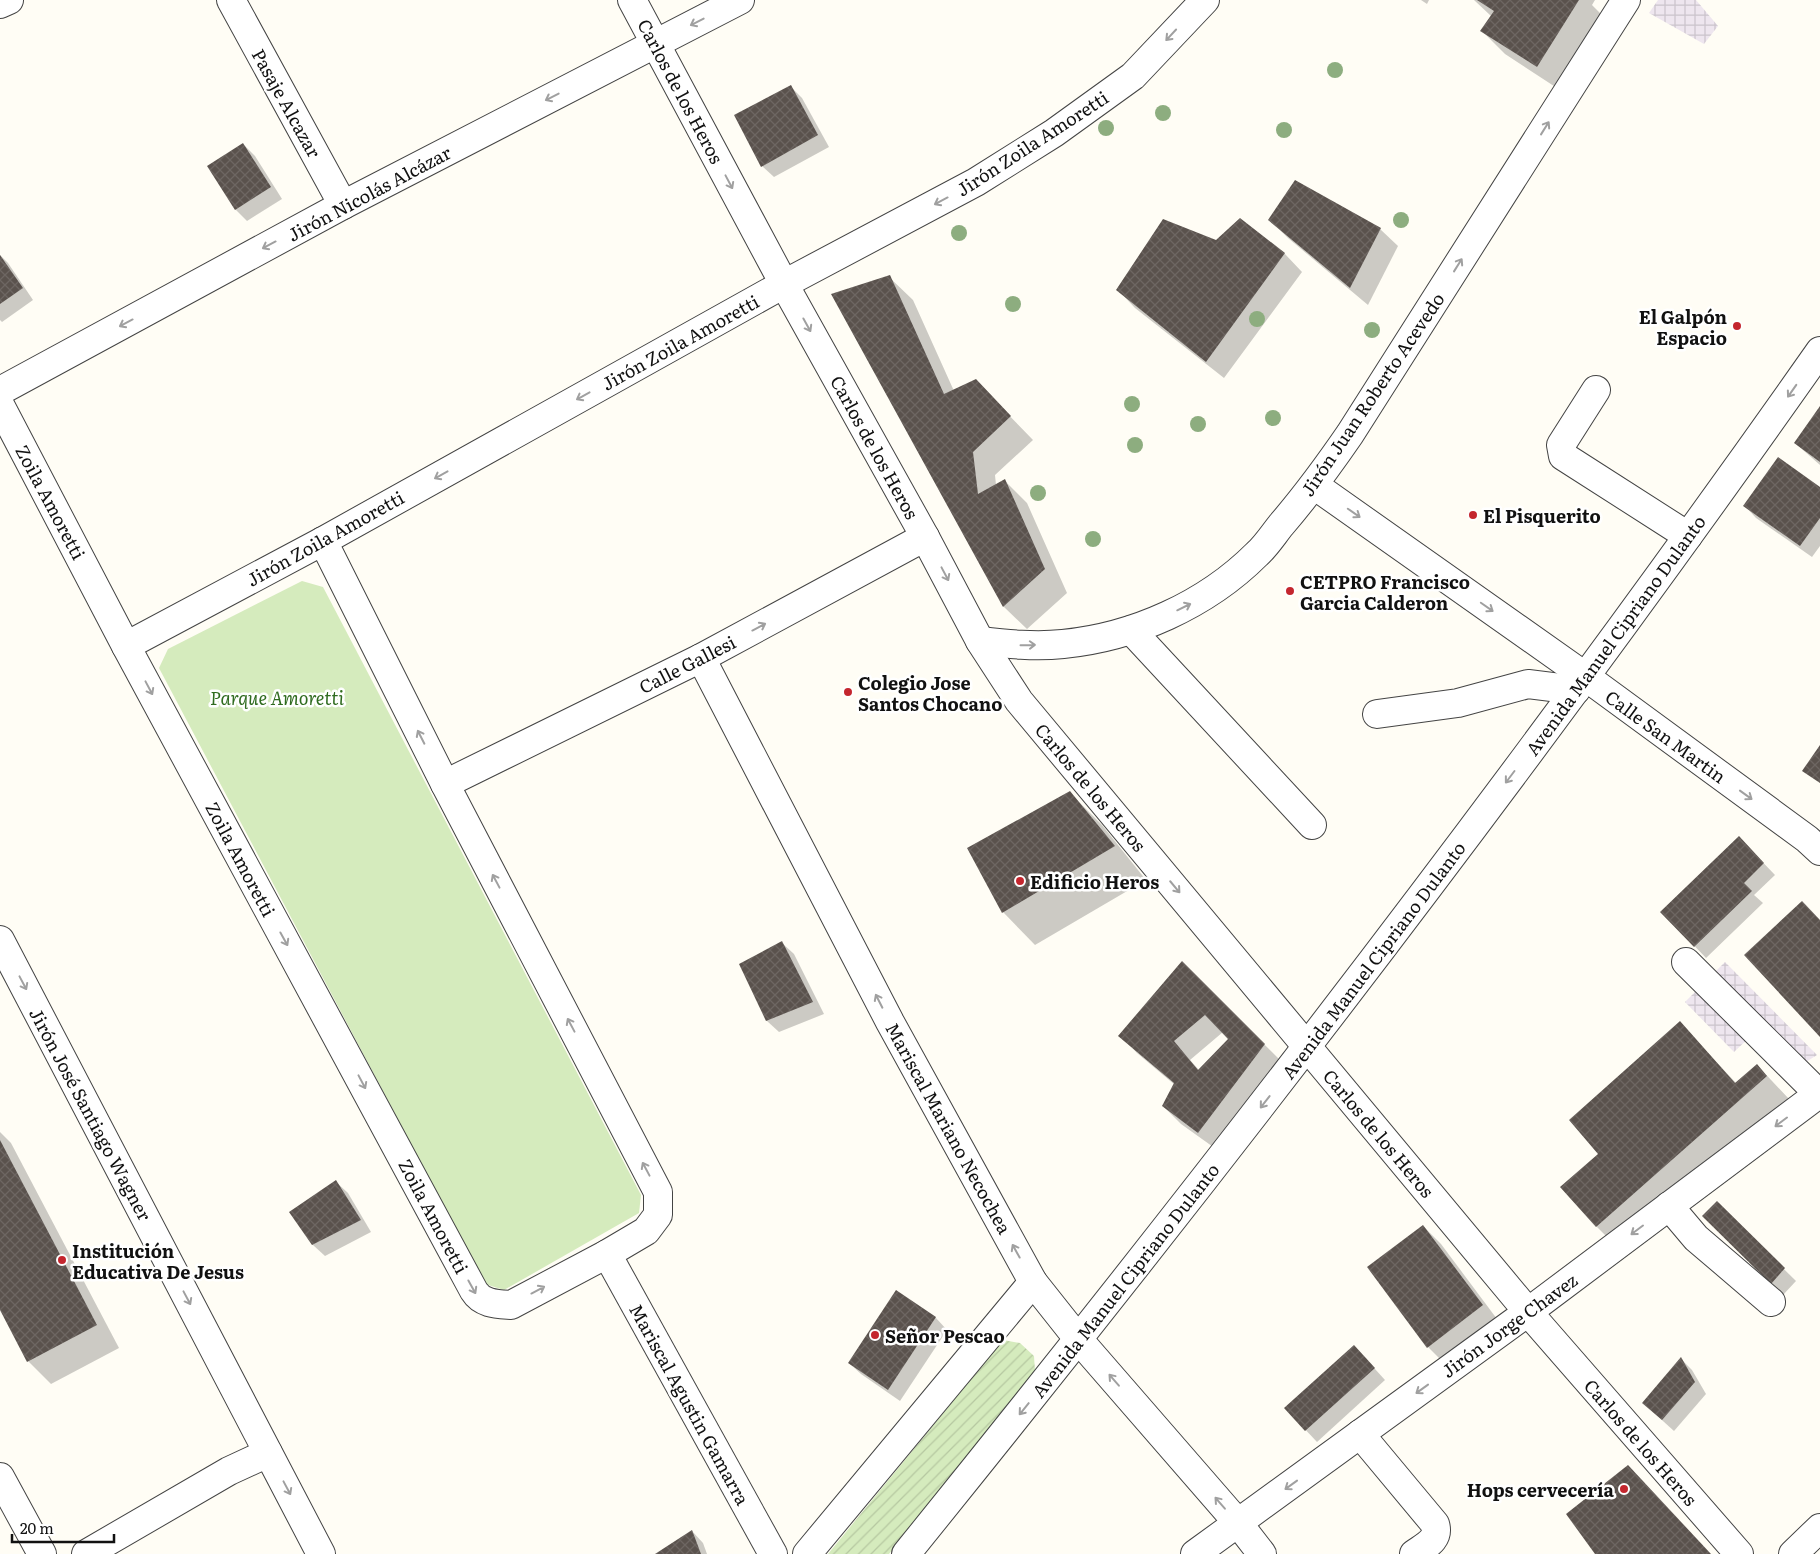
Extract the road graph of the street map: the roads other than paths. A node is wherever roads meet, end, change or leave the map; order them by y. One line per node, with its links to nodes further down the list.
1 (9, 0): 7 (street)
2 (231, 0): 9 (street, Pasaje Alcazar)
3 (632, 0): 8 (street, Carlos de los Heros)
4 (740, 0): 8 (street, Jirón Nicolás Alcázar, one-way to 8)
5 (1205, 0): 10 (street, Jirón Zoila Amoretti, one-way to 10)
6 (1626, 0): 15 (street, Jirón Juan Roberto Acevedo, one-way to 6)
7 (0, 4)
8 (655, 44): 9 (street, Jirón Nicolás Alcázar, one-way to 9); 10 (street, Carlos de los Heros, one-way to 10)
9 (343, 205): 13 (street, Jirón Nicolás Alcázar, one-way to 13)
10 (784, 284): 17 (street, Carlos de los Heros, one-way to 17); 18 (street, Jirón Zoila Amoretti, one-way to 18)
11 (1820, 352): 16 (street, Avenida Manuel Cipriano Dulanto, one-way to 16)
12 (1596, 390): 16 (street)
13 (0, 391)
14 (0, 405): 21 (street, Zoila Amoretti)
15 (1314, 485): 19 (street, Jirón Juan Roberto Acevedo, one-way to 15); 23 (street, Calle San Martin, one-way to 23)
16 (1688, 536): 23 (street, Avenida Manuel Cipriano Dulanto)
17 (925, 537): 20 (street, Carlos de los Heros, one-way to 20); 22 (street, Calle Gallesi, one-way to 17)
18 (323, 541): 21 (street, Jirón Zoila Amoretti); 25 (street, one-way to 18)
19 (1130, 630): 20 (street, Jirón Juan Roberto Acevedo, one-way to 19); 26 (street)
20 (980, 641): 30 (street, Carlos de los Heros, one-way to 30)
21 (126, 646): 33 (street, Zoila Amoretti, one-way to 33)
22 (701, 658): 25 (street, Calle Gallesi); 34 (street, Mariscal Mariano Necochea, one-way to 22)
23 (1581, 683): 24 (street); 27 (street, Calle San Martin, one-way to 27); 30 (street, Avenida Manuel Cipriano Dulanto, one-way to 30)
24 (1377, 714)
25 (445, 784): 33 (street, one-way to 25)
26 (1312, 825)
27 (1820, 851)
28 (0, 940): 39 (street, Jirón José Santiago Wagner, one-way to 39)
29 (1686, 962): 31 (street)
30 (1307, 1047): 36 (street, Carlos de los Heros); 37 (street, Avenida Manuel Cipriano Dulanto, one-way to 37)
31 (1819, 1093): 32 (street, Jirón Jorge Chavez, one-way to 32)
32 (1669, 1206): 35 (street); 36 (street, Jirón Jorge Chavez, one-way to 36)
33 (607, 1254): 46 (street, Mariscal Agustin Gamarra)
34 (1033, 1282): 37 (street, Mariscal Mariano Necochea); 47 (street)
35 (1771, 1302)
36 (1528, 1312): 38 (street, Jirón Jorge Chavez, one-way to 38); 52 (street, Carlos de los Heros)
37 (1079, 1340): 41 (street, Mariscal Mariano Necochea, one-way to 37); 48 (street, Avenida Manuel Cipriano Dulanto, one-way to 48)
38 (1360, 1434): 41 (street, Jirón Jorge Chavez, one-way to 41); 51 (street)
39 (268, 1453): 44 (street); 45 (street, Jirón José Santiago Wagner, one-way to 45)
40 (0, 1477): 43 (street)
41 (1238, 1523): 49 (street, Jirón Jorge Chavez); 50 (street, Mariscal Mariano Necochea)
42 (1820, 1528): 53 (street)
43 (42, 1554)
44 (86, 1554)
45 (321, 1554)
46 (773, 1554)
47 (807, 1554)
48 (906, 1554)
49 (1194, 1554)
50 (1262, 1554)
51 (1414, 1554)
52 (1739, 1554)
53 (1793, 1554)

